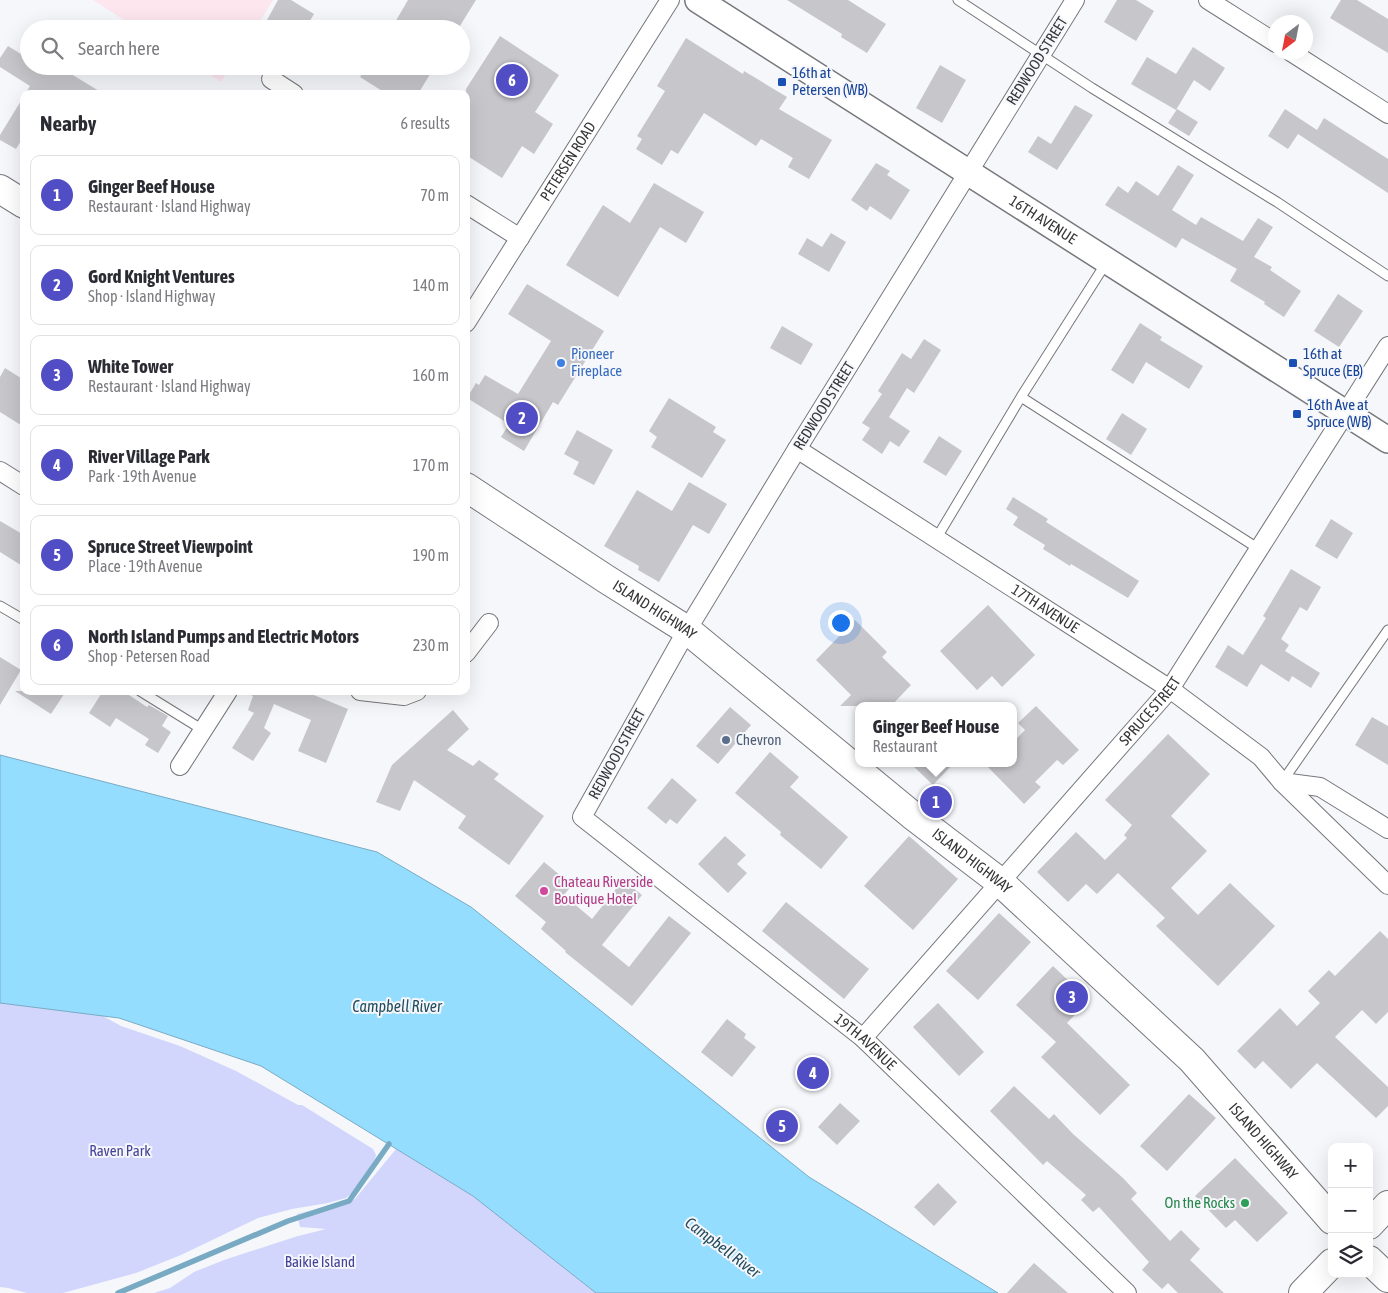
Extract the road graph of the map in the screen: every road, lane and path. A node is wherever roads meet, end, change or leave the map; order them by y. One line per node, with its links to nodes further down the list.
1 (670, 0): 16 (street, PETERSEN ROAD)
2 (698, 0): 12 (street, 16TH AVENUE)
3 (958, 0): 7 (lane)
4 (1075, 0): 7 (street, REDWOOD STREET)
5 (1208, 0): 6 (street)
6 (1268, 38)
7 (1041, 54): 12 (street, REDWOOD STREET); 18 (lane)
8 (1304, 60): 11 (street)
9 (271, 79): 10 (street)
10 (288, 90)
11 (1388, 114)
12 (968, 172): 17 (street, 16TH AVENUE); 24 (street, REDWOOD STREET)
13 (0, 189): 14 (main road)
14 (20, 202)
15 (470, 207): 16 (street)
16 (520, 238): 19 (street, PETERSEN ROAD)
17 (1108, 261): 21 (lane); 22 (street, 16TH AVENUE)
18 (1388, 276)
19 (470, 317)
20 (1388, 346): 22 (street, SPRUCE STREET)
21 (1022, 397): 28 (lane); 29 (lane)
22 (1346, 413): 23 (street, 16TH AVENUE); 29 (street, SPRUCE STREET)
23 (1388, 440)
24 (797, 449): 28 (street, 17TH AVENUE); 33 (street, REDWOOD STREET)
25 (0, 471): 26 (street)
26 (20, 484)
27 (470, 490): 33 (main road, ISLAND HIGHWAY)
28 (936, 539): 36 (street, 17TH AVENUE)
29 (1260, 549): 36 (street, SPRUCE STREET)
30 (0, 606): 31 (lane)
31 (20, 618)
32 (489, 623): 35 (street)
33 (687, 630): 42 (street, REDWOOD STREET); 44 (main road, ISLAND HIGHWAY)
34 (1388, 630): 41 (lane)
35 (470, 648)
36 (1170, 689): 41 (street, 17TH AVENUE); 44 (street, SPRUCE STREET)
37 (146, 695): 39 (lane)
38 (225, 695): 39 (street)
39 (203, 730): 40 (street)
40 (180, 766)
41 (1282, 782): 43 (street); 45 (street, 17TH AVENUE)
42 (582, 817): 46 (street, 19TH AVENUE)
43 (1388, 829)
44 (1000, 882): 46 (street, SPRUCE STREET); 48 (main road, ISLAND HIGHWAY)
45 (1388, 885)
46 (863, 1038): 53 (street, 19TH AVENUE)
47 (1388, 1206): 49 (main road)
48 (1328, 1215)
49 (1373, 1220)
50 (1373, 1264): 52 (main road)
51 (1328, 1267): 54 (main road)
52 (1388, 1278)
53 (1127, 1293)
54 (1302, 1293)

